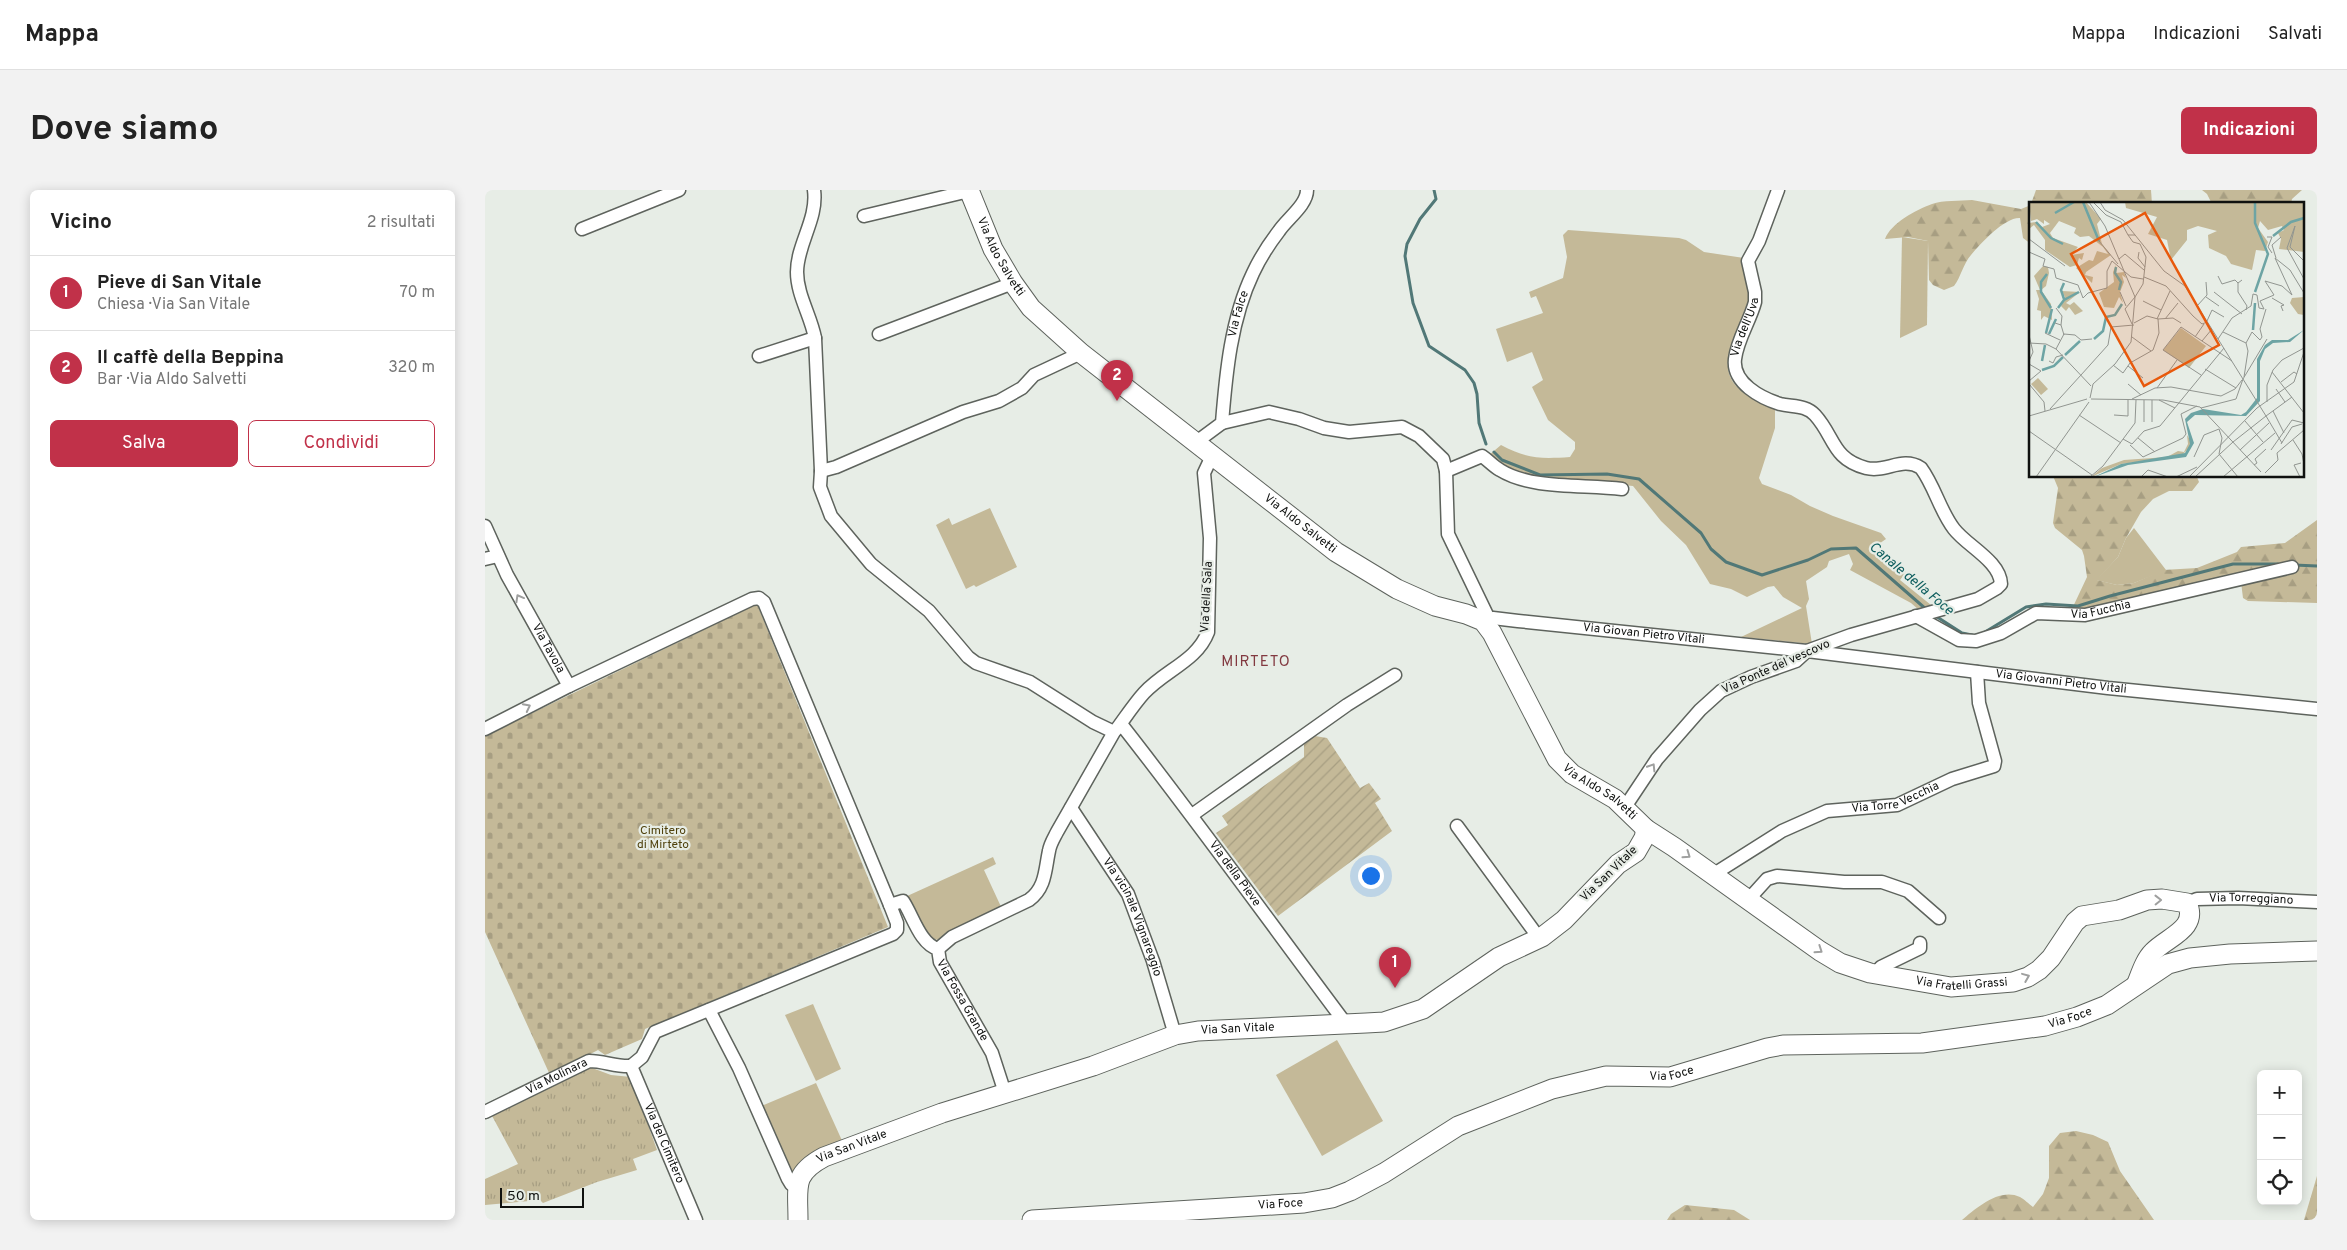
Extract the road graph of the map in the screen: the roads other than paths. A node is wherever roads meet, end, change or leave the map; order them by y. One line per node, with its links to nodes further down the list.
1 (679, 190): 7 (street)
2 (814, 190): 10 (street)
3 (1307, 190): 13 (street, Via Falce)
4 (1778, 190): 23 (street, Via dell'Uva)
5 (969, 191): 6 (street); 8 (street, Via Aldo Salvetti)
6 (864, 216)
7 (582, 228)
8 (1013, 283): 9 (street); 11 (street, Via Aldo Salvetti)
9 (879, 334)
10 (815, 338): 12 (street); 16 (street)
11 (1081, 353): 14 (street, Via Aldo Salvetti); 16 (street)
12 (759, 356)
13 (1222, 423): 14 (street); 17 (street)
14 (1195, 443): 15 (street, Via Aldo Salvetti)
15 (1211, 456): 25 (street, Via Aldo Salvetti); 31 (street, Via della Sala)
16 (821, 471): 31 (street)
17 (1446, 471): 18 (street); 25 (street)
18 (1622, 489)
19 (485, 526): 20 (street, Via Tavola)
20 (498, 556): 21 (street); 29 (street, Via Tavola, one-way to 20)
21 (485, 559)
22 (2292, 568): 24 (street, Via Fucchia)
23 (2001, 584): 24 (street, Via Ponte del vescovo)
24 (1918, 616): 26 (street, Via Ponte del vescovo)
25 (1486, 620): 26 (street, Via Giovan Pietro Vitali); 33 (street, Via Aldo Salvetti)
26 (1807, 651): 27 (street, Via Giovanni Pietro Vitali); 33 (street, Via Ponte del vescovo, one-way to 26)
27 (1977, 672): 30 (street, Via Giovanni Pietro Vitali); 38 (street, Via Torre Vecchia)
28 (1395, 675): 35 (street)
29 (569, 686): 32 (street, Via Tavola, one-way to 29); 42 (street)
30 (2317, 710)
31 (1118, 728): 34 (street, Via della Sala); 35 (street, Via della Pieve)
32 (485, 729)
33 (1625, 807): 37 (street, Via Aldo Salvetti)
34 (1071, 808): 46 (street, Via della Sala); 52 (street, Via vicinale Vignareggio)
35 (1192, 815): 51 (street, Via della Pieve)
36 (1457, 826): 44 (street)
37 (1646, 829): 38 (street, Via Fratelli Grassi, one-way to 38); 44 (street, Via San Vitale)
38 (1714, 874): 39 (street, Via Fratelli Grassi)
39 (1747, 900): 43 (street); 48 (street, Via Fratelli Grassi, one-way to 48)
40 (2317, 902): 41 (street, Via Torreggiano)
41 (2187, 904): 48 (street, Via Fratelli Grassi, one-way to 41); 49 (street)
42 (890, 906): 46 (street, Via Fossa Grande); 50 (street)
43 (1939, 918)
44 (1539, 938): 51 (street, Via San Vitale)
45 (1920, 943): 48 (street)
46 (938, 949): 54 (street, Via Fossa Grande)
47 (2317, 951): 49 (street, Via Foce)
48 (1875, 974)
49 (2137, 983): 59 (street, Via Foce)
50 (709, 1010): 53 (street); 56 (street)
51 (1346, 1024): 52 (street, Via San Vitale)
52 (1175, 1035): 54 (street, Via San Vitale)
53 (631, 1066): 55 (street, Via Molinara); 57 (street, Via del Cimitero)
54 (1005, 1093): 56 (street, Via San Vitale)
55 (485, 1112)
56 (798, 1189): 58 (street, Via San Vitale)
57 (696, 1220)
58 (798, 1220)
59 (1032, 1220)

